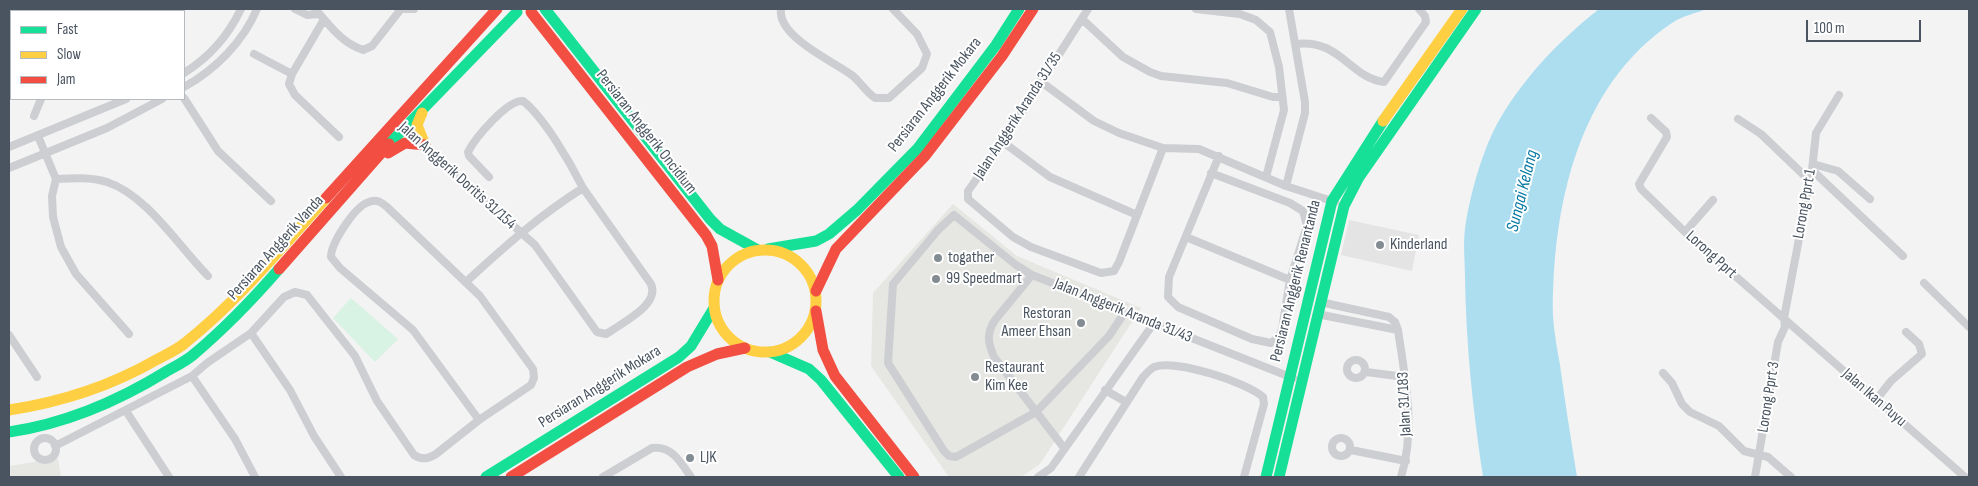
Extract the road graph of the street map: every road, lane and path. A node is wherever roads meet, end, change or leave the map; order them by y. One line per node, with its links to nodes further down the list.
1 (241, 9): 25 (street)
2 (257, 9): 28 (street)
3 (295, 9): 21 (street)
4 (401, 9): 21 (street)
5 (405, 9): 6 (street)
6 (414, 9)
7 (496, 9): 39 (main road, Persiaran Anggerik Vanda)
8 (545, 9): 67 (main road, Persiaran Anggerik Oncidium)
9 (781, 9): 10 (street)
10 (892, 9)
11 (1018, 9): 67 (main road, Persiaran Anggerik Mokara)
12 (1033, 9): 75 (main road, Persiaran Anggerik Mokara)
13 (1088, 9): 22 (street, Jalan Anggerik Aranda 31/35)
14 (1196, 9): 30 (street)
15 (1289, 9): 23 (street)
16 (1419, 9): 23 (street)
17 (1462, 9): 60 (main road, Persiaran Anggerik Renantanda)
18 (1476, 9): 62 (main road, Persiaran Anggerik Renantanda)
19 (514, 10): 20 (main road); 35 (main road, Persiaran Anggerik Vanda)
20 (534, 10): 71 (main road, Persiaran Anggerik Oncidium)
21 (319, 14): 26 (street)
22 (1082, 19): 27 (street, Jalan Anggerik Aranda 31/35); 30 (street)
23 (1295, 44): 56 (street)
24 (254, 54): 26 (street)
25 (185, 72)
26 (292, 74): 41 (street)
27 (1040, 81): 42 (street, Jalan Anggerik Aranda 31/35); 45 (street)
28 (185, 86)
29 (1839, 95): 49 (street, Lorong Pprt 1)
30 (1281, 97): 53 (street)
31 (41, 100): 36 (street)
32 (124, 100): 40 (street)
33 (160, 100): 46 (street)
34 (185, 100): 61 (street)
35 (427, 104): 39 (main road, Persiaran Anggerik Vanda); 43 (main road)
36 (34, 116)
37 (1652, 118): 65 (street, Lorong Pprt)
38 (1738, 119): 55 (street)
39 (400, 123): 43 (street, Jalan Anggerik Doritis 31/154); 48 (main road, Persiaran Anggerik Vanda); 102 (main road, Persiaran Anggerik Vanda)
40 (38, 136): 44 (street); 46 (street)
41 (339, 137)
42 (1003, 142): 63 (street); 63 (street, Jalan Anggerik Aranda 31/35)
43 (425, 145): 48 (main road); 64 (street, Jalan Anggerik Doritis 31/154)
44 (9, 147)
45 (1163, 148): 47 (street); 63 (street, Jalan Anggerik Aranda 31/35)
46 (45, 154): 50 (street); 54 (street)
47 (1219, 156): 51 (street); 53 (street)
48 (375, 160): 106 (main road, Persiaran Anggerik Vanda)
49 (1812, 167): 55 (street, Lorong Pprt 1); 58 (street); 68 (street)
50 (9, 168)
51 (1211, 173): 66 (street); 72 (street)
52 (489, 177): 57 (street)
53 (1266, 177): 56 (street)
54 (56, 179): 70 (street); 88 (street)
55 (1810, 181): 81 (street, Lorong Pprt 1)
56 (1286, 186): 60 (street)
57 (583, 188): 64 (street); 64 (street, Jalan Anggerik Doritis 31/154)
58 (1870, 199)
59 (1713, 200): 65 (street)
60 (1332, 201): 62 (street); 95 (main road, Persiaran Anggerik Renantanda)
61 (271, 202)
62 (1344, 206): 77 (main road, Persiaran Anggerik Renantanda)
63 (1137, 215)
64 (520, 232): 73 (street)
65 (1685, 232): 81 (street, Lorong Pprt)
66 (1186, 237): 72 (street); 72 (street)
67 (763, 250): 71 (main road); 75 (main road)
68 (1903, 256)
69 (1032, 275): 80 (street, Jalan Anggerik Aranda 31/43); 104 (street); 104 (street, Jalan Anggerik Aranda 31/43)
70 (208, 276)
71 (718, 280): 76 (main road)
72 (1290, 280)
73 (467, 281): 105 (street); 105 (street)
74 (1924, 283): 84 (street)
75 (816, 291): 79 (main road)
76 (714, 308): 90 (main road); 119 (main road, Persiaran Anggerik Mokara)
77 (1319, 308): 78 (street); 82 (street); 98 (main road, Persiaran Anggerik Renantanda)
78 (1348, 308): 82 (street); 85 (street)
79 (816, 311): 91 (main road); 123 (main road)
80 (1125, 312): 83 (street, Jalan Anggerik Aranda 31/43); 104 (street)
81 (1784, 318): 100 (street, Jalan Ikan Puyu); 112 (street, Lorong Pprt 3)
82 (1346, 320): 85 (street)
83 (1154, 323): 95 (street, Jalan Anggerik Aranda 31/43); 99 (street)
84 (1969, 327)
85 (1398, 330): 97 (street, Jalan 31/183)
86 (1906, 332): 100 (street)
87 (250, 333): 94 (street); 105 (street); 118 (street)
88 (129, 334)
89 (9, 335): 96 (street)
90 (745, 348): 91 (main road); 120 (main road, Persiaran Anggerik Mokara)
91 (770, 352): 122 (main road)
92 (1366, 372): 97 (street)
93 (1663, 373): 112 (street)
94 (192, 376): 103 (street); 117 (street)
95 (1289, 376): 98 (street, Jalan Anggerik Aranda 31/43); 127 (main road, Persiaran Anggerik Renantanda)
96 (36, 377)
97 (1405, 377): 113 (street, Jalan 31/183)
98 (1302, 381): 115 (main road, Persiaran Anggerik Renantanda)
99 (1105, 390): 101 (street); 110 (street)
100 (1876, 400): 131 (street, Jalan Ikan Puyu)
101 (1126, 402): 125 (street); 126 (street)
102 (9, 410)
103 (126, 412): 109 (street); 116 (street)
104 (1036, 412): 110 (street)
105 (479, 420)
106 (41, 426): 107 (main road, Persiaran Anggerik Vanda); 108 (street)
107 (9, 432)
108 (43, 439): 109 (street); 109 (street)
109 (55, 446)
110 (1064, 448): 124 (street)
111 (1352, 450): 113 (street)
112 (1760, 454): 129 (street, Lorong Pprt 3); 130 (street)
113 (1406, 461): 128 (street, Jalan 31/183)
114 (689, 474): 121 (street)
115 (1280, 474)
116 (169, 477)
117 (255, 477)
118 (341, 477)
119 (486, 477)
120 (511, 477)
121 (602, 477)
122 (899, 477)
123 (914, 477)
124 (1038, 477)
125 (1079, 477)
126 (1244, 477)
127 (1266, 477)
128 (1401, 477)
129 (1756, 477)
130 (1791, 477)
131 (1965, 477)

